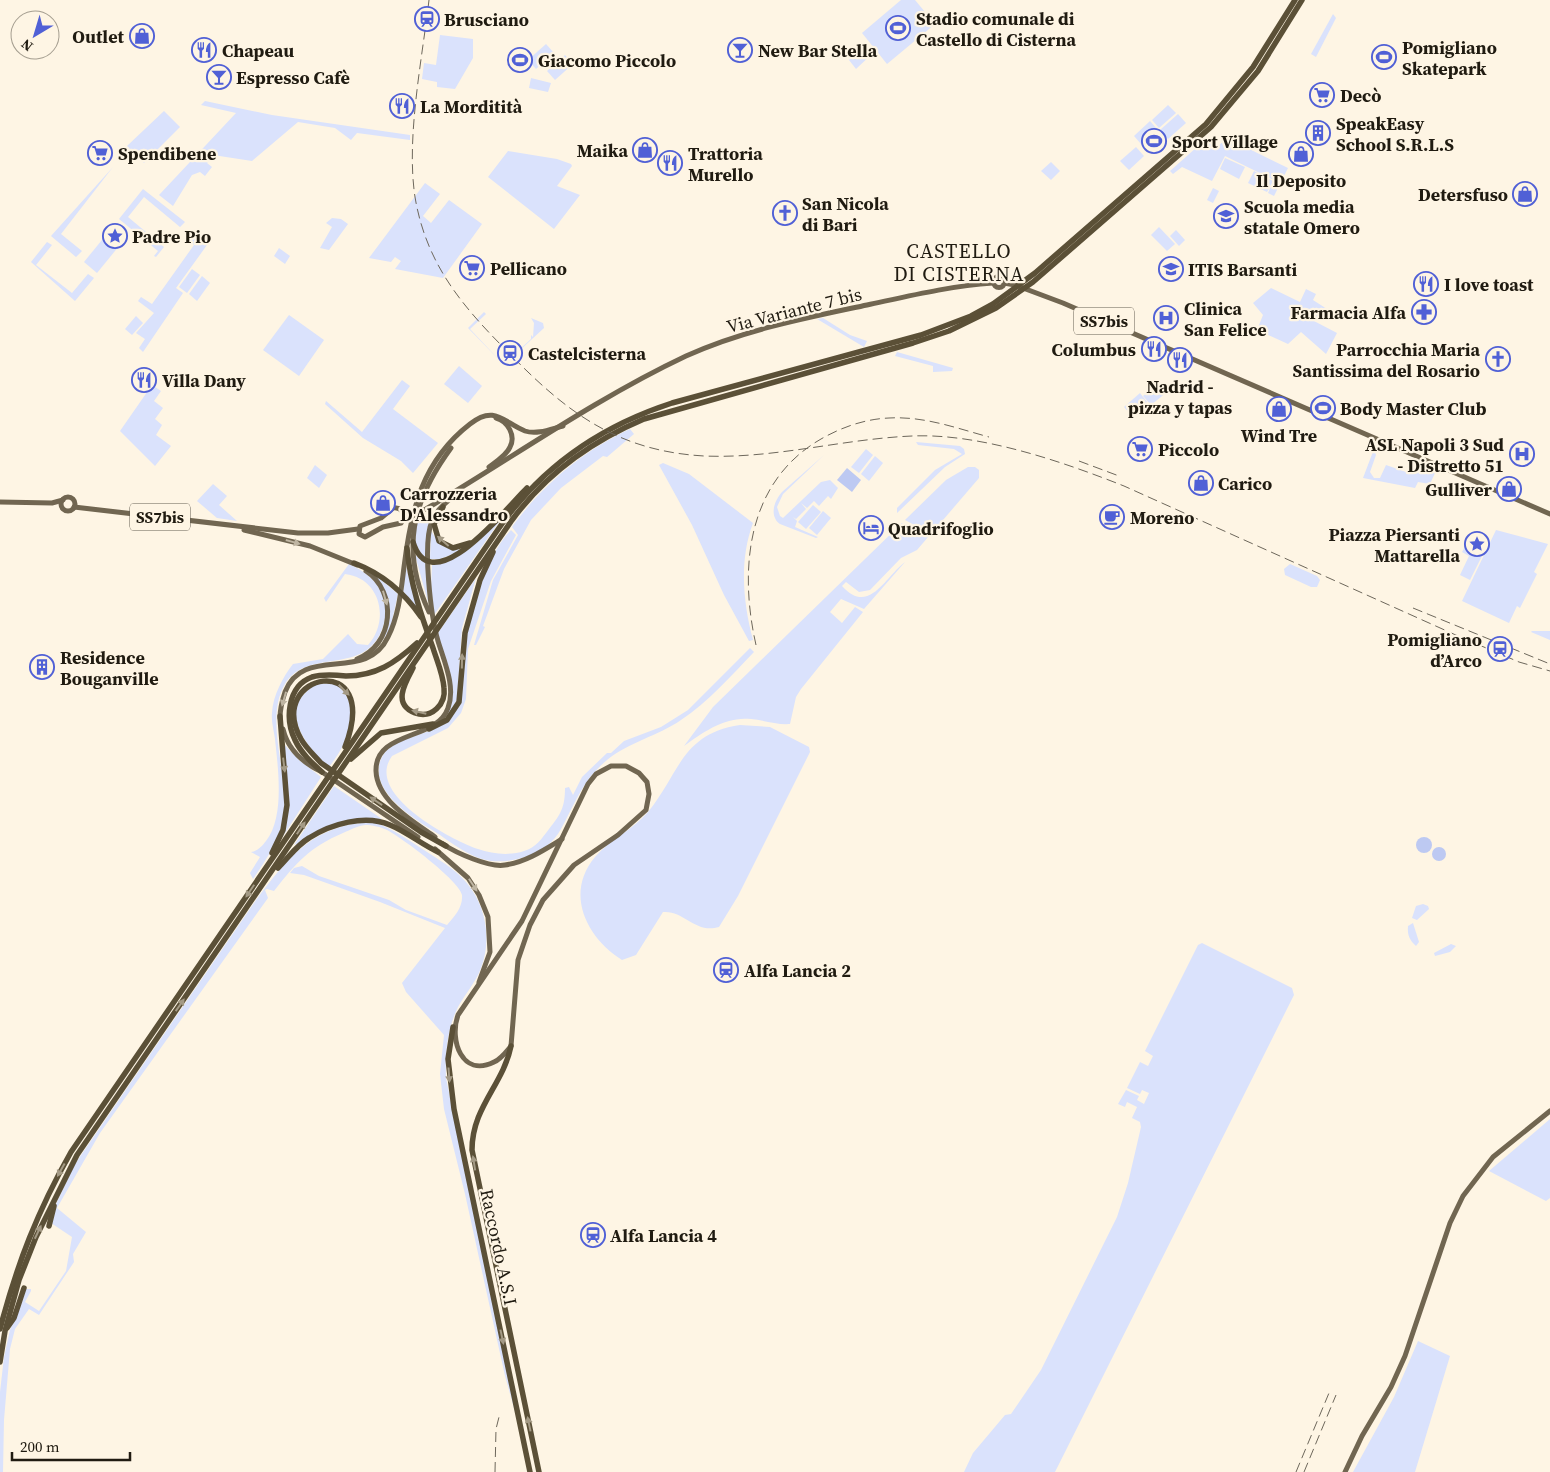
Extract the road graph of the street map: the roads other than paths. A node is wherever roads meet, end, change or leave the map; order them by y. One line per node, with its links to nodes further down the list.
1 (1294, 0): 5 (highway)
2 (1302, 0): 4 (highway)
3 (1307, 0): 4 (highway)
4 (1269, 54): 5 (highway)
5 (1123, 201): 6 (highway)
6 (628, 422): 8 (highway); 20 (highway)
7 (562, 426): 9 (main road, Via Variante 7 bis / SS7bis); 17 (main road, Via Variante 7 bis / SS7bis); 19 (main road)
8 (552, 468): 23 (highway); 27 (highway)
9 (469, 482): 10 (main road, Via Variante 7 bis / SS7bis); 19 (main road)
10 (461, 488): 15 (main road); 18 (main road, Via Variante 7 bis / SS7bis)
11 (63, 500): 13 (main road, SS7bis); 14 (main road, SS7bis); 16 (main road)
12 (0, 502): 13 (main road, SS7bis)
13 (52, 503): 16 (main road, SS7bis)
14 (74, 503): 16 (main road); 21 (main road, SS7bis)
15 (443, 506): 23 (highway, one-way to 15); 27 (main road)
16 (64, 508)
17 (1550, 514)
18 (405, 516): 22 (main road, Via Variante 7 bis / SS7bis); 22 (main road, Via Variante 7 bis / SS7bis)
19 (412, 520): 24 (main road); 25 (main road)
20 (512, 520): 27 (highway); 33 (highway, one-way to 20)
21 (229, 526): 22 (main road, Via Variante 7 bis / SS7bis); 26 (main road, one-way to 26)
22 (358, 529)
23 (478, 538): 24 (highway)
24 (414, 542): 27 (main road)
25 (407, 548): 28 (highway); 30 (main road)
26 (354, 563): 28 (highway); 30 (main road, one-way to 30)
27 (435, 621): 29 (highway); 32 (main road)
28 (425, 624): 29 (highway, one-way to 29)
29 (425, 640): 34 (highway); 35 (highway); 36 (highway)
30 (333, 664): 31 (main road, one-way to 31)
31 (280, 716): 36 (main road); 40 (highway, one-way to 40)
32 (436, 722): 33 (main road); 35 (highway)
33 (429, 729): 38 (main road)
34 (337, 762): 38 (highway, one-way to 34); 40 (highway)
35 (342, 767): 41 (highway, one-way to 35)
36 (322, 772): 39 (main road)
37 (562, 839): 38 (main road); 42 (main road); 44 (main road)
38 (446, 846)
39 (438, 852): 41 (highway); 42 (main road, one-way to 42)
40 (262, 873): 49 (highway, one-way to 49)
41 (266, 880): 46 (highway, one-way to 41)
42 (479, 982): 43 (main road)
43 (453, 1027): 44 (main road); 51 (highway, Raccordo A.S.I, one-way to 51)
44 (512, 1046): 52 (highway, Raccordo A.S.I, one-way to 44)
45 (1550, 1111): 53 (main road)
46 (66, 1176): 47 (highway); 49 (highway, one-way to 46)
47 (49, 1226)
48 (24, 1288): 49 (highway)
49 (2, 1330): 50 (highway)
50 (0, 1362)
51 (530, 1472)
52 (540, 1472)
53 (1345, 1472)

